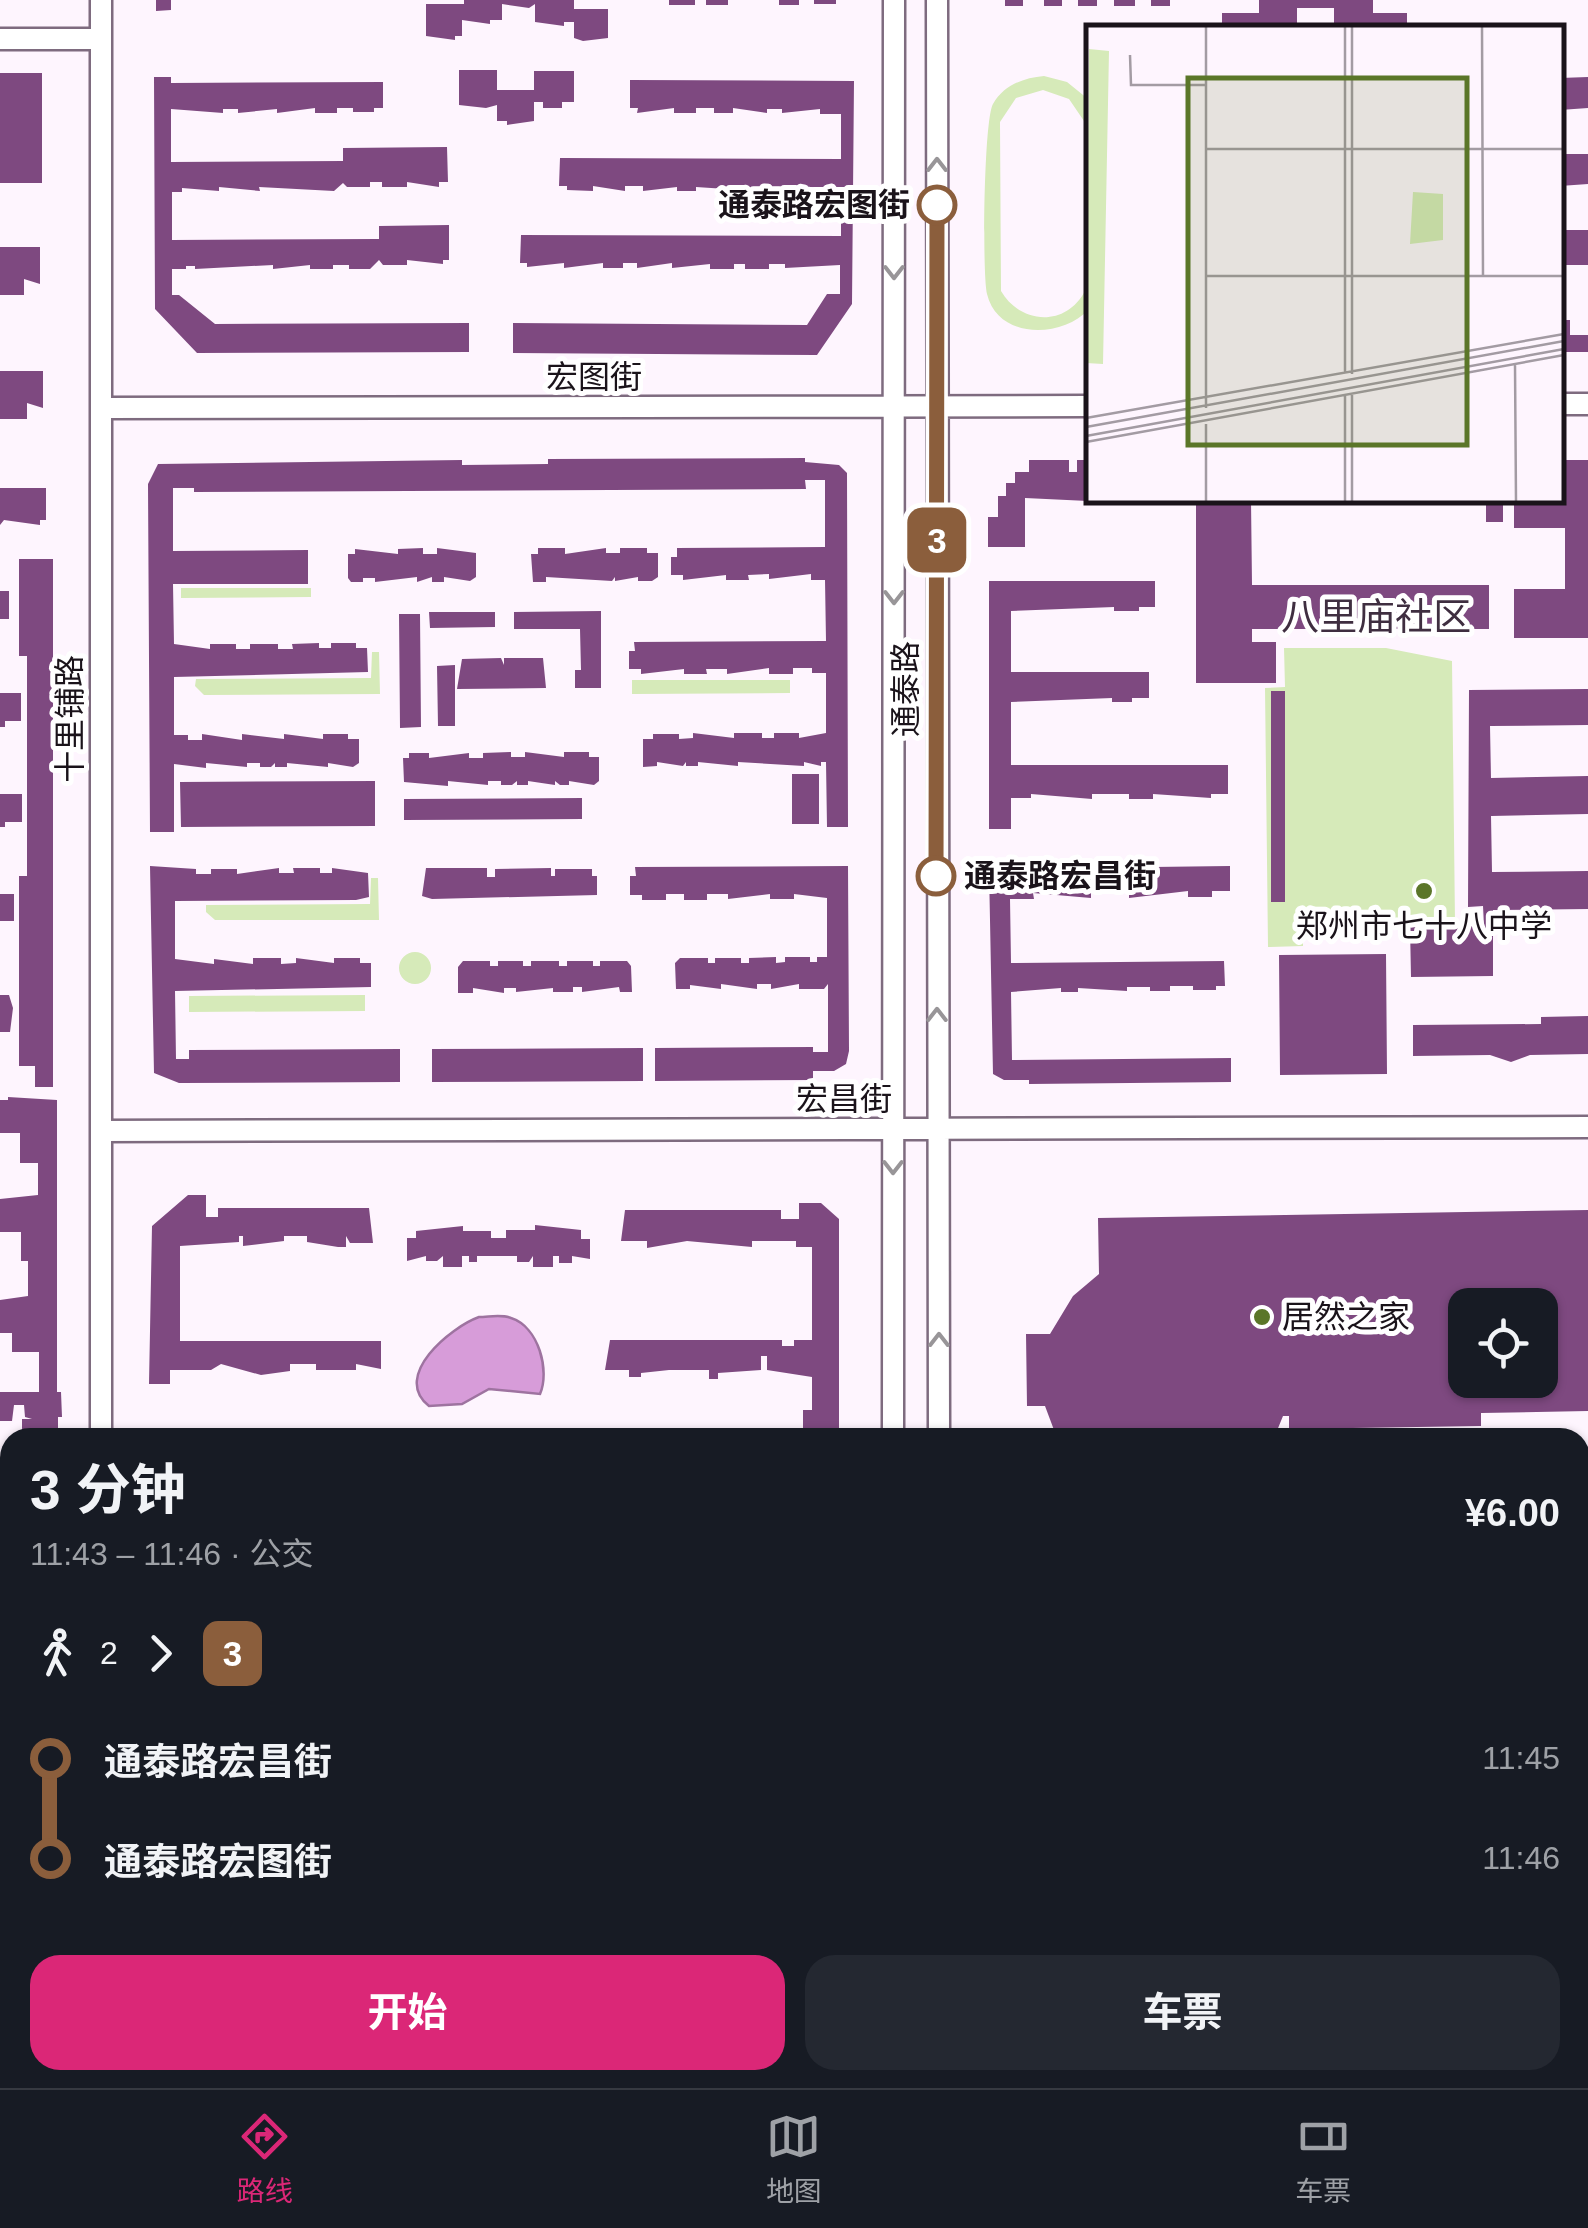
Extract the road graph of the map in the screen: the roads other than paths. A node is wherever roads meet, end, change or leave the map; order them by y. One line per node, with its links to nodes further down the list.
1 (102, 0): 5 (street, 十里铺路)
2 (894, 0): 6 (street, 通泰路, one-way to 6)
3 (937, 0): 7 (street, 通泰路, one-way to 3)
4 (0, 39): 5 (street)
5 (102, 39): 9 (street, 十里铺路)
6 (894, 406): 7 (street, 宏图街); 9 (street, 宏图街); 11 (street, 通泰路, one-way to 11)
7 (937, 406): 8 (street, 宏图街); 12 (street, 通泰路, one-way to 7)
8 (1086, 406)
9 (101, 408): 13 (street, 十里铺路)
10 (1588, 1127): 12 (street, 宏昌街)
11 (892, 1129): 12 (street, 宏昌街); 13 (street, 宏昌街); 15 (street, 通泰路, one-way to 15)
12 (938, 1129): 16 (street, 通泰路, one-way to 12)
13 (101, 1131): 14 (street, 十里铺路)
14 (102, 1428)
15 (892, 1428)
16 (939, 1428)

